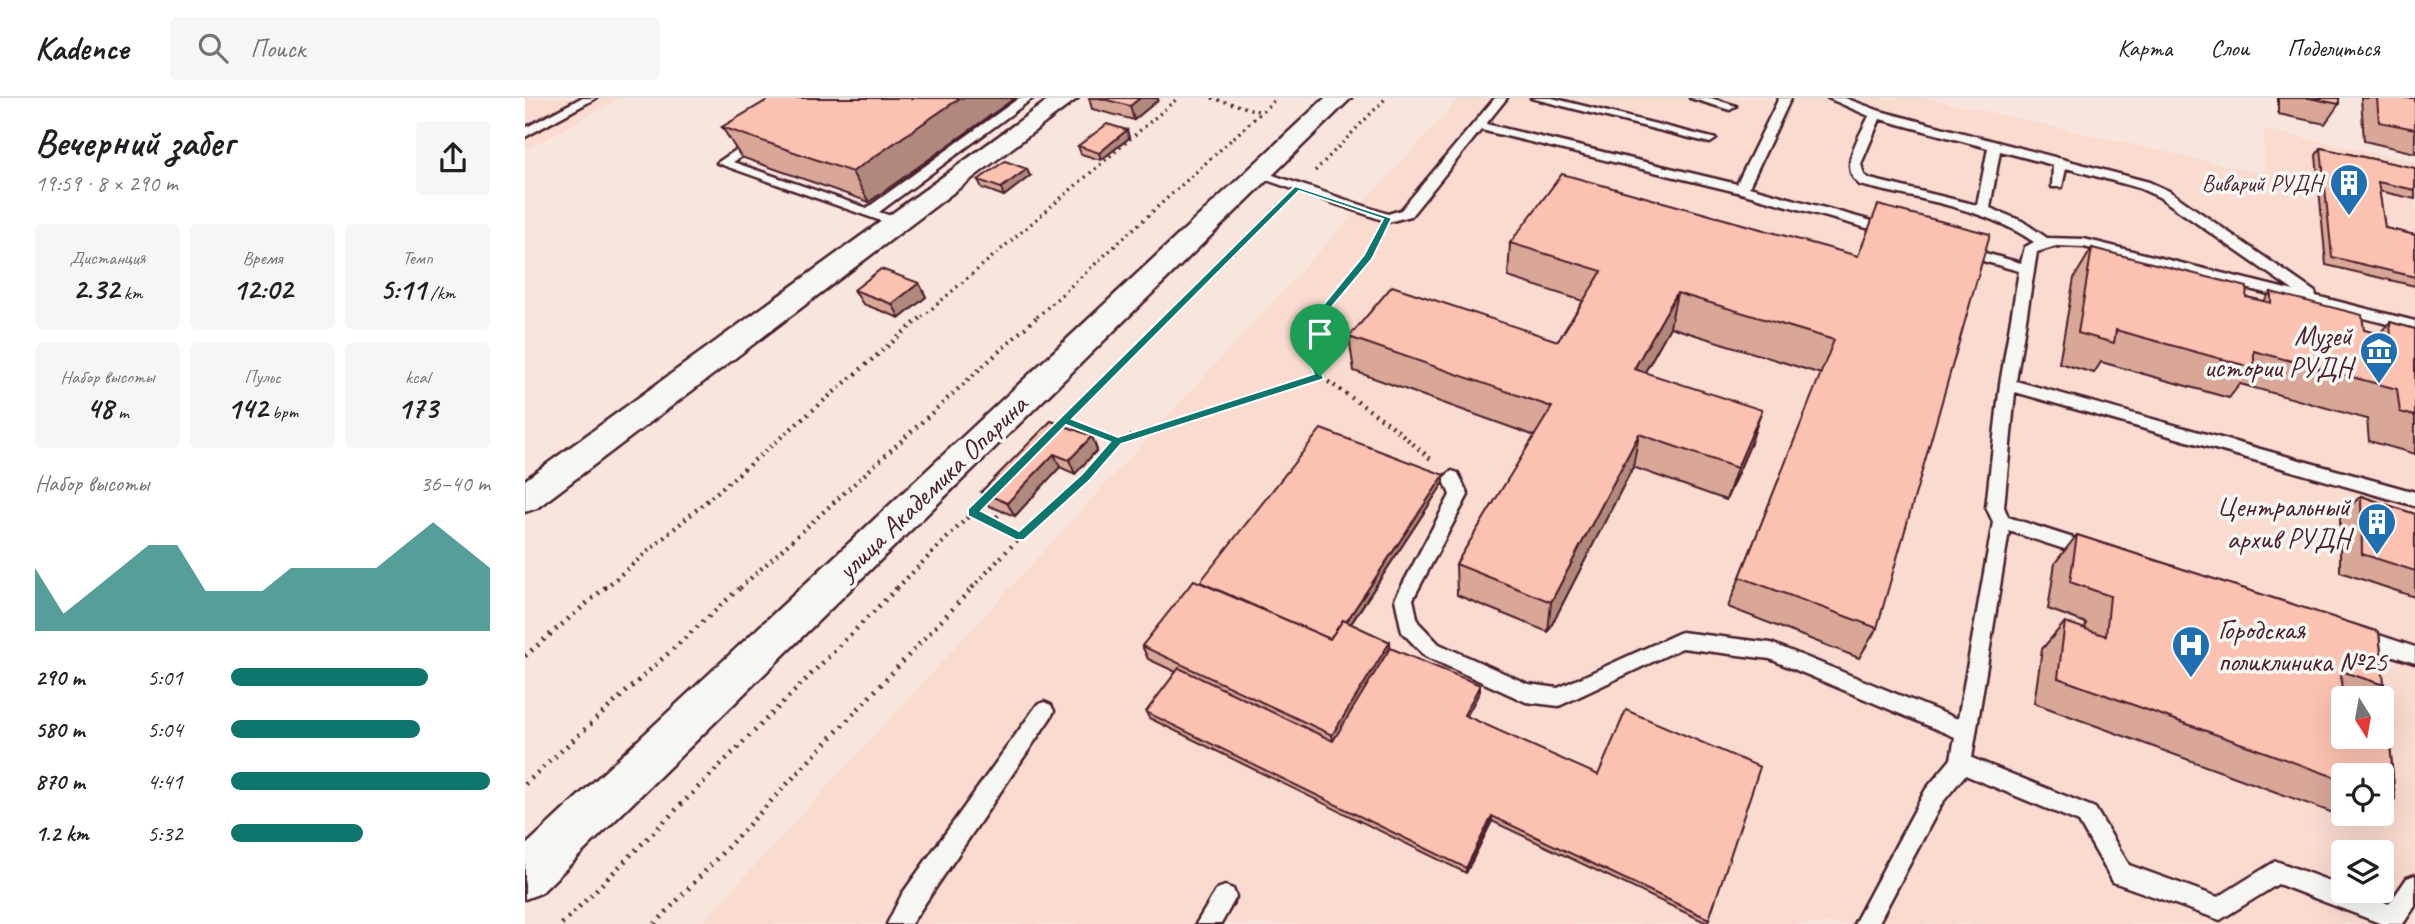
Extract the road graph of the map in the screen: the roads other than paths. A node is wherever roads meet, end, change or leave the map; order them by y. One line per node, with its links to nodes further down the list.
1 (590, 98): 13 (lane)
2 (1027, 98): 22 (lane)
3 (1066, 98): 23 (street)
4 (1339, 98): 18 (street, улица Академика Опарина)
5 (1501, 98): 12 (lane)
6 (1537, 98): 15 (lane)
7 (1696, 98): 10 (lane)
8 (1785, 98): 20 (lane)
9 (1834, 98): 11 (lane)
10 (1730, 106)
11 (1876, 114): 16 (lane); 21 (lane)
12 (1478, 126): 18 (lane); 20 (lane)
13 (525, 133)
14 (769, 134): 22 (lane)
15 (1710, 139)
16 (1995, 144): 17 (lane); 21 (lane)
17 (2060, 161): 19 (lane); 28 (lane)
18 (1259, 175): 41 (street, улица Академика Опарина)
19 (2057, 184)
20 (1741, 189): 24 (lane)
21 (1983, 210): 25 (lane)
22 (869, 213): 23 (lane)
23 (898, 223): 32 (street)
24 (1910, 236)
25 (2043, 242): 27 (lane); 28 (lane)
26 (1949, 247): 27 (lane)
27 (2027, 269): 30 (lane)
28 (2322, 302): 29 (lane)
29 (2415, 326)
30 (2008, 384): 33 (lane); 34 (lane)
31 (1453, 478): 39 (lane)
32 (525, 498)
33 (2415, 499)
34 (2002, 522): 35 (lane); 39 (lane)
35 (2109, 556)
36 (2335, 629): 37 (lane)
37 (2415, 654)
38 (1044, 710): 44 (lane)
39 (1966, 732): 40 (lane)
40 (1961, 763): 42 (lane); 46 (lane)
41 (525, 877)
42 (2415, 887)
43 (1225, 897): 45 (lane)
44 (899, 924)
45 (1209, 924)
46 (1866, 924)

